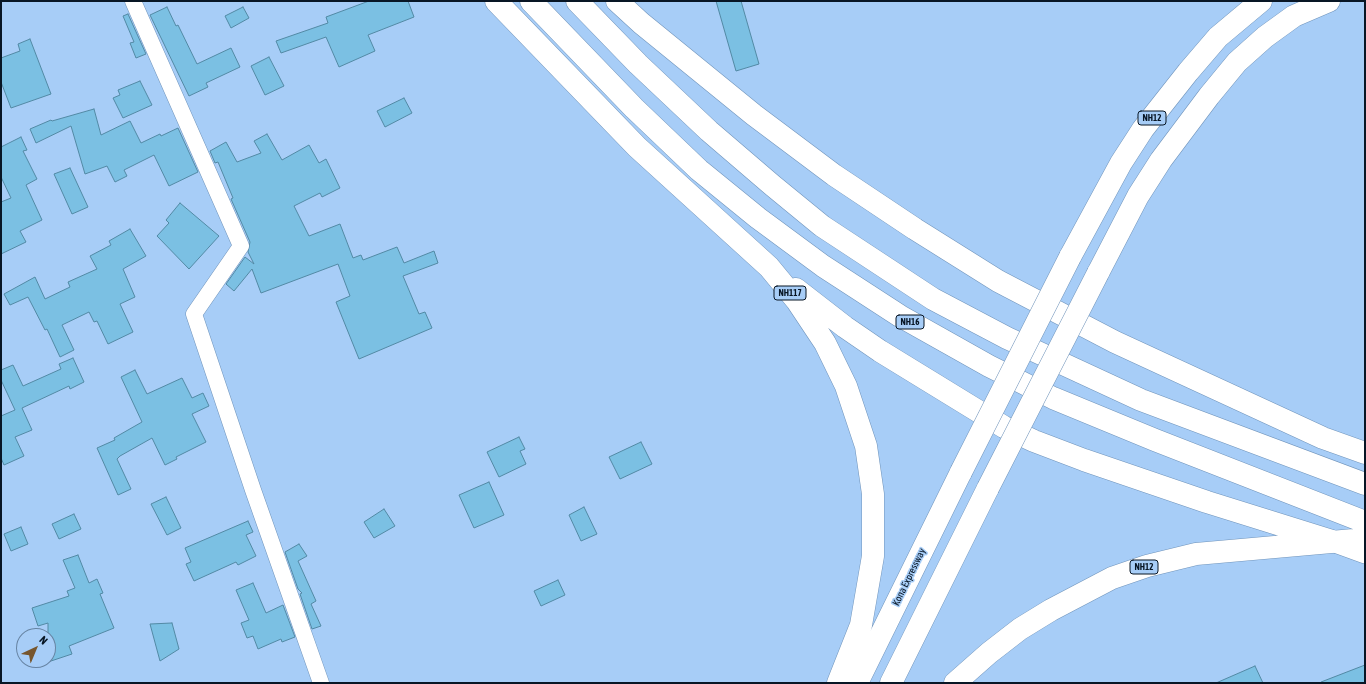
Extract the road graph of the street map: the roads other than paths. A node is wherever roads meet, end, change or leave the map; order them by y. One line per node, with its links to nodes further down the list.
1 (133, 1): 15 (street)
2 (496, 1): 8 (highway, NH117)
3 (531, 1): 11 (highway, NH16)
4 (577, 1): 10 (highway)
5 (617, 1): 9 (highway)
6 (1261, 1): 17 (highway, Kona Expressway / NH12, bridge)
7 (1329, 1): 18 (highway, bridge)
8 (769, 267): 13 (highway); 16 (highway, NH117)
9 (1365, 453)
10 (1365, 484)
11 (1365, 522)
12 (1365, 539): 13 (highway, NH12)
13 (1332, 541): 14 (street); 19 (highway, NH12)
14 (1365, 553)
15 (321, 683)
16 (838, 683)
17 (857, 683)
18 (891, 683)
19 (954, 683)

